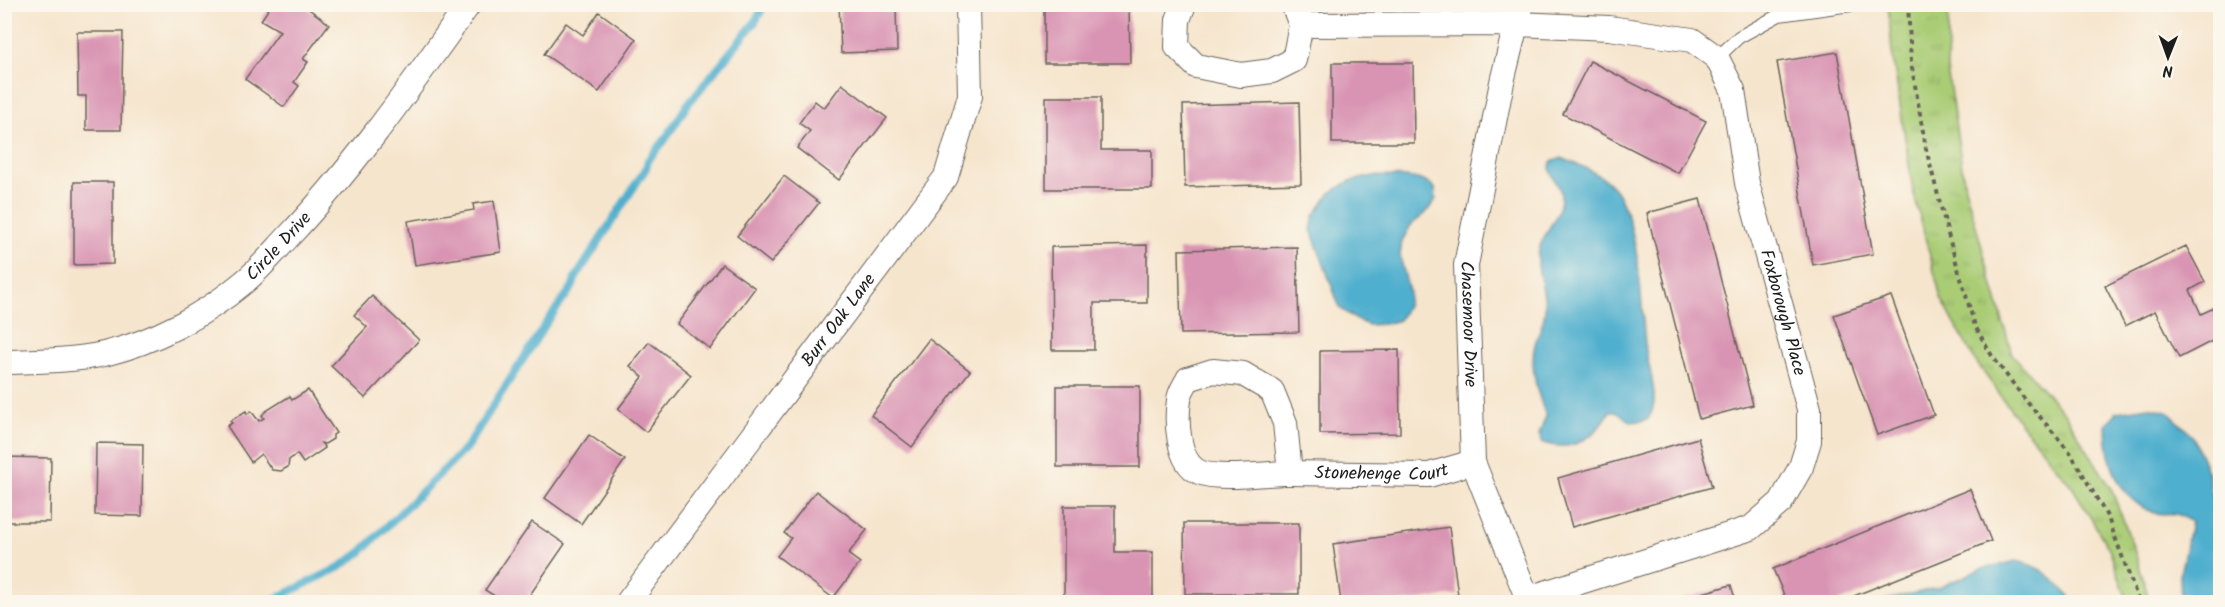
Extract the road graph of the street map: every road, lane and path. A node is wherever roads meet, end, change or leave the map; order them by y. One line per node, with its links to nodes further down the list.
1 (470, 4): 9 (street, Circle Drive)
2 (968, 4): 13 (street, Burr Oak Lane)
3 (1184, 4): 7 (street)
4 (1908, 4): 14 (path)
5 (1851, 5): 8 (lane)
6 (1519, 14): 7 (street, Foxborough Place); 8 (street, Foxborough Place); 10 (street, Chasemoor Drive)
7 (1297, 15)
8 (1717, 58): 12 (street, Foxborough Place)
9 (4, 362)
10 (1473, 462): 11 (street, Stonehenge Court); 12 (street, Chasemoor Drive)
11 (1290, 473): 11 (street, Stonehenge Court)
12 (1529, 600)
13 (628, 603)
14 (2139, 603)

